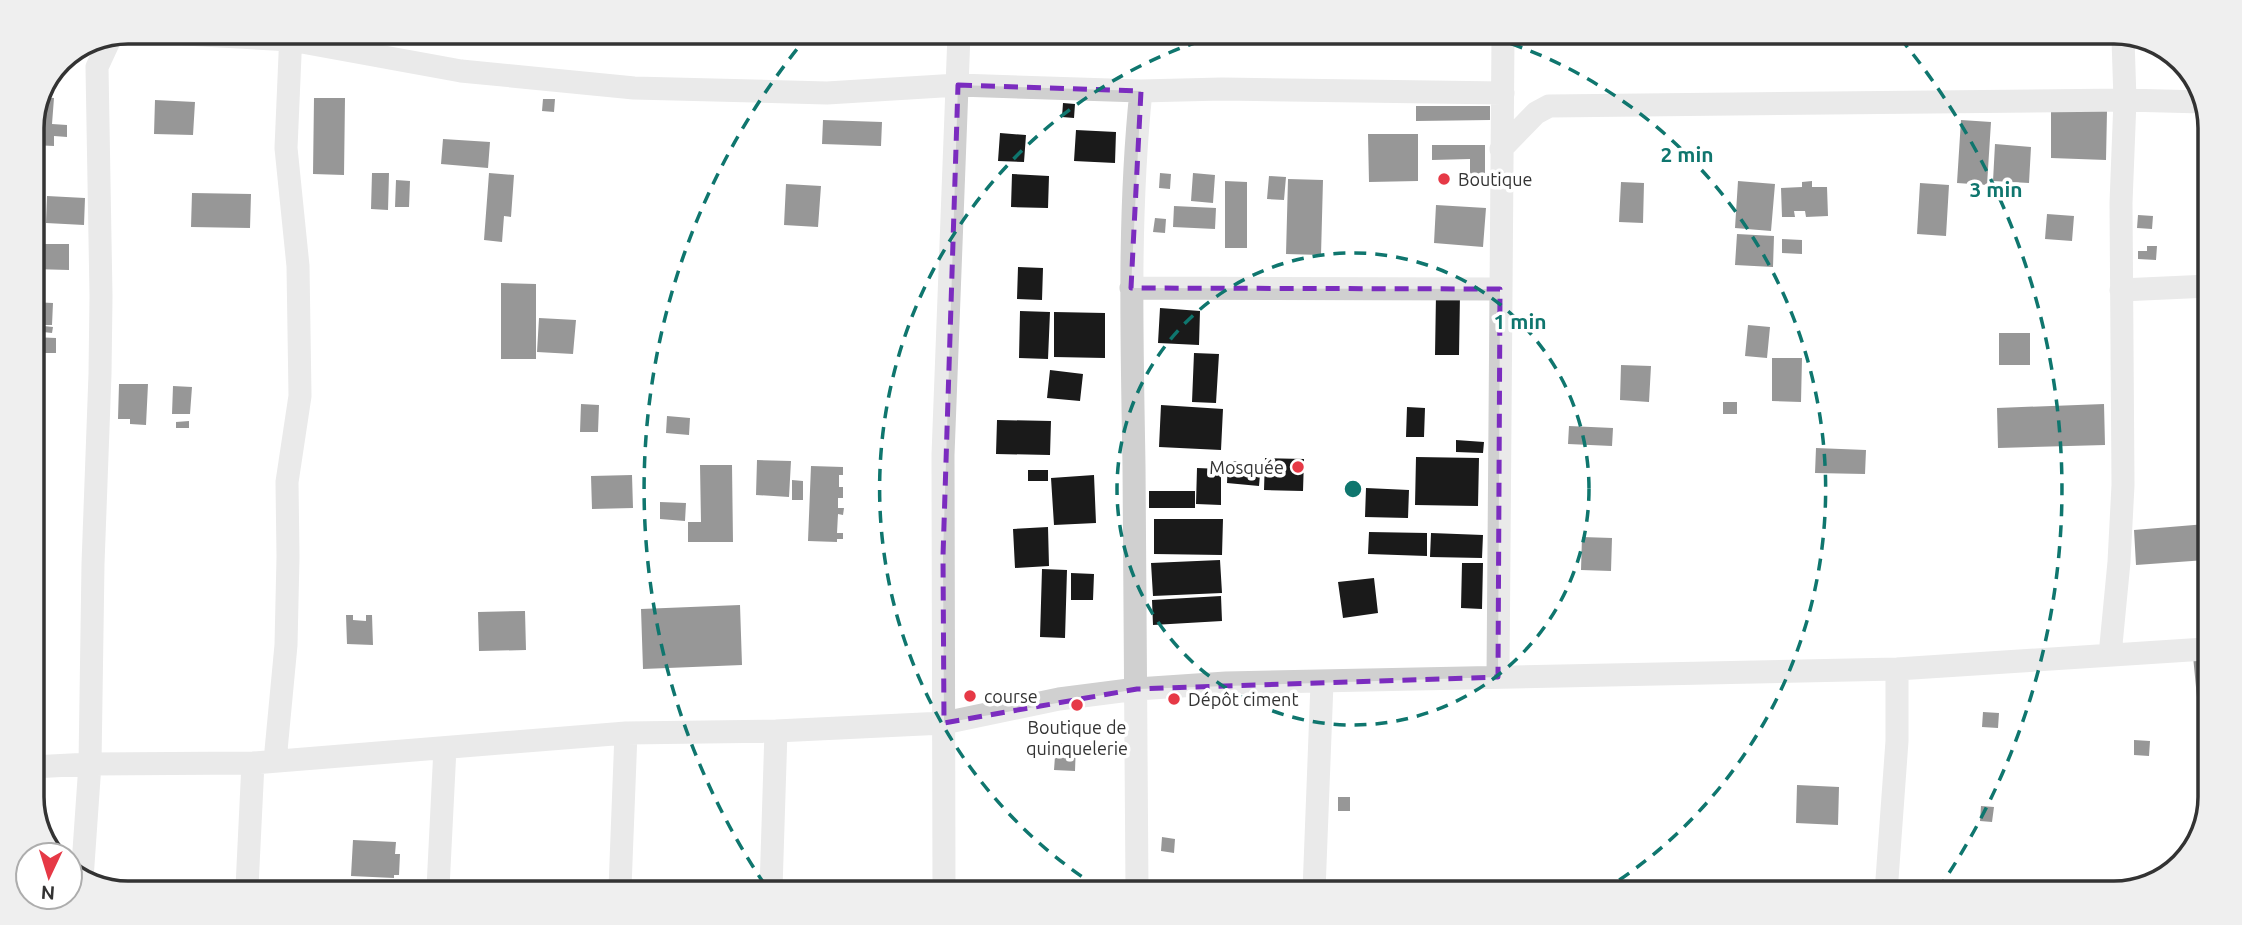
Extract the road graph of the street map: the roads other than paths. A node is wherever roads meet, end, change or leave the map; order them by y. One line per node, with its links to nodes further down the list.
1 (291, 44): 27 (street)
2 (330, 44): 7 (street)
3 (959, 44): 7 (street)
4 (1503, 44): 9 (street)
5 (2123, 45): 10 (street)
6 (106, 47): 28 (street)
7 (958, 85): 8 (street); 23 (street)
8 (1141, 91): 9 (street); 14 (street)
9 (1503, 93): 12 (street)
10 (2125, 100): 11 (street); 12 (street); 16 (street)
11 (2194, 102)
12 (1502, 149): 15 (street)
13 (2198, 286): 16 (street)
14 (1131, 288): 15 (street); 22 (street)
15 (1500, 289): 20 (street)
16 (2121, 290): 18 (street)
17 (2198, 649): 18 (street)
18 (2110, 655): 19 (street)
19 (1897, 669): 20 (street); 38 (street)
20 (1498, 677): 21 (street)
21 (1322, 683): 22 (street); 37 (street)
22 (1137, 689): 23 (street); 36 (street)
23 (944, 723): 24 (street); 35 (street)
24 (776, 731): 25 (street); 34 (street)
25 (626, 733): 26 (street); 33 (street)
26 (445, 748): 27 (street); 32 (street)
27 (264, 762): 28 (street); 31 (street)
28 (90, 764): 29 (street); 30 (street)
29 (44, 766)
30 (84, 850)
31 (248, 881)
32 (438, 881)
33 (620, 881)
34 (771, 881)
35 (944, 881)
36 (1137, 881)
37 (1314, 881)
38 (1887, 881)

